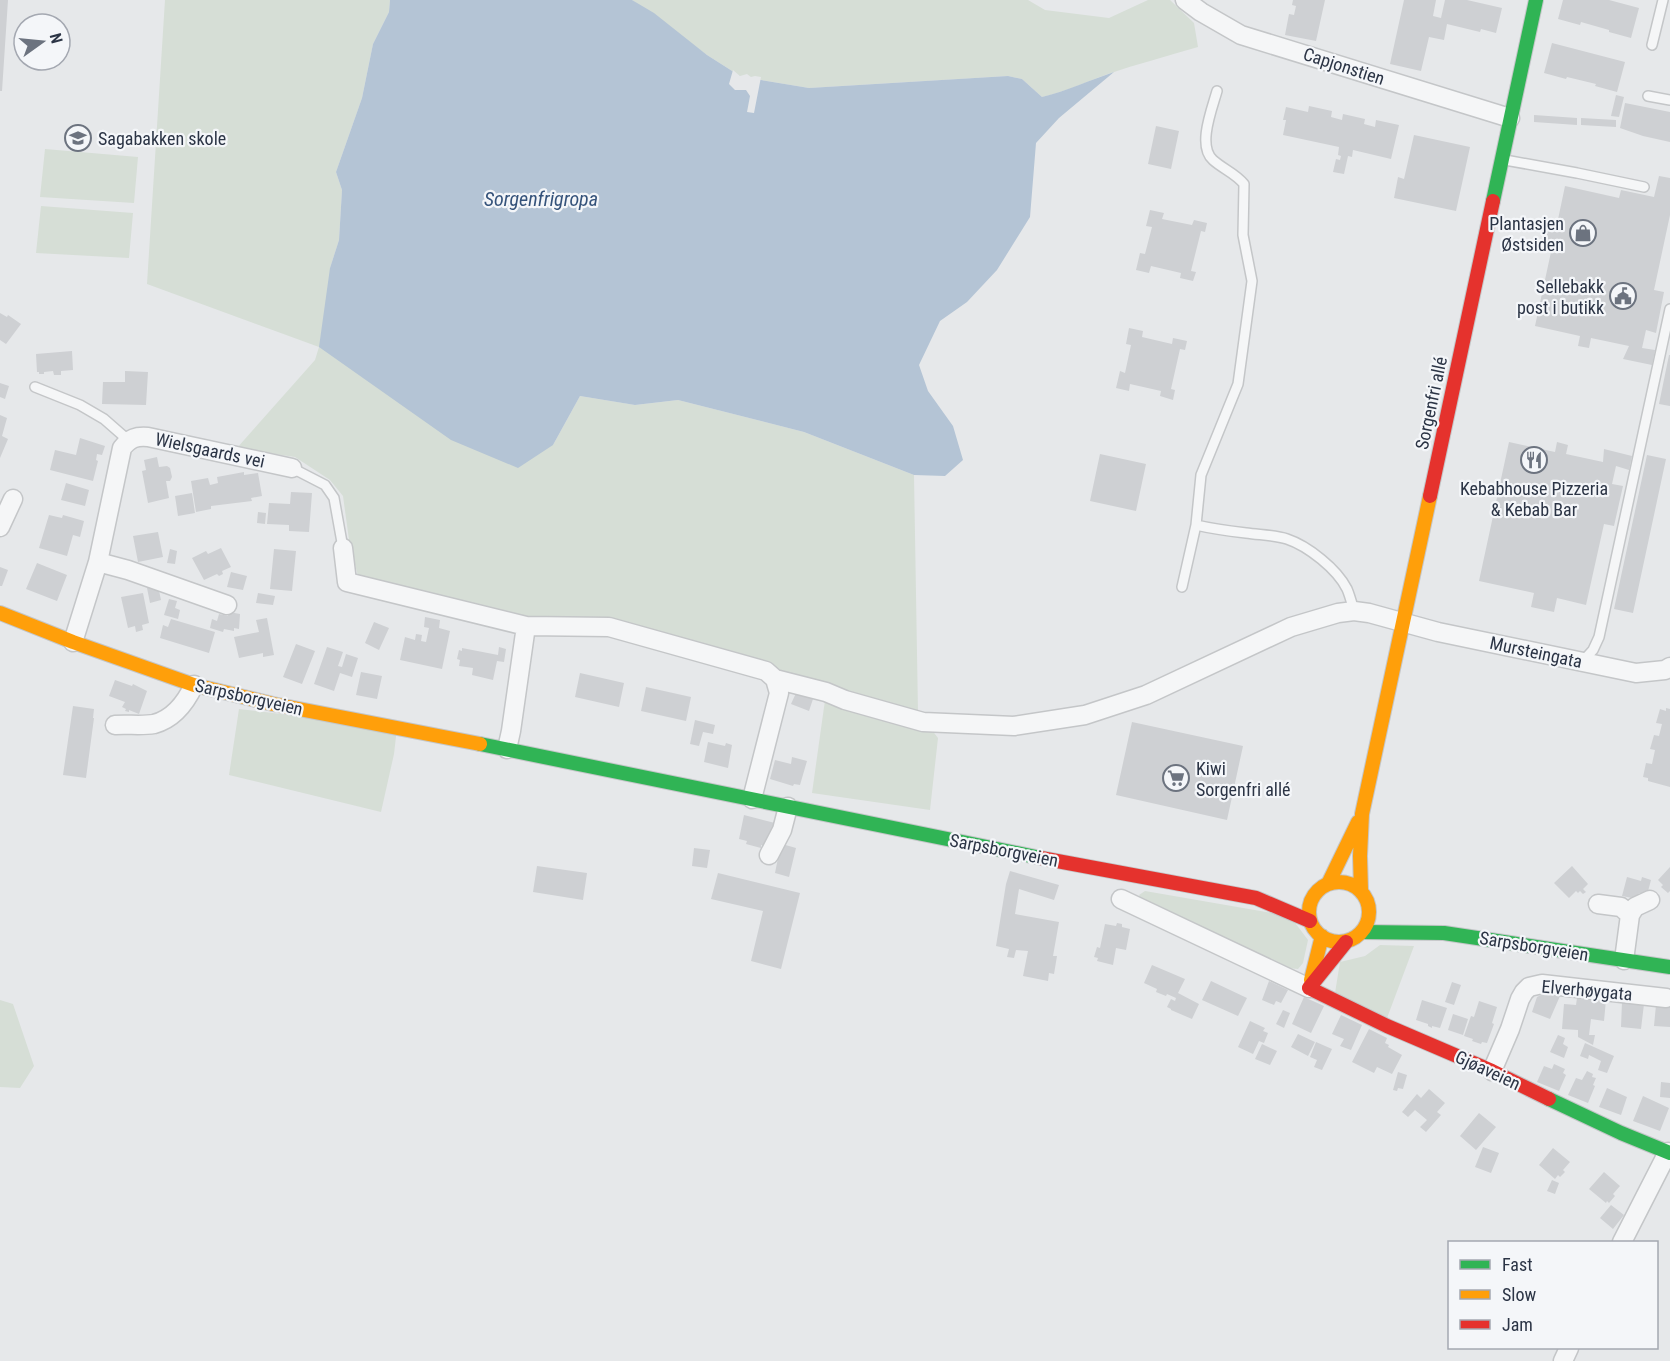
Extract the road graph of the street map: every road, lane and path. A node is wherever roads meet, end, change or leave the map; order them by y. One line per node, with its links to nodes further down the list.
1 (1185, 0): 8 (street, Capjonstien)
2 (1536, 0): 8 (main road, Sorgenfri allé)
3 (1663, 0): 4 (lane)
4 (1652, 45)
5 (1217, 91): 16 (lane)
6 (1648, 96): 7 (lane)
7 (1670, 100)
8 (1510, 118): 9 (main road, Sorgenfri allé)
9 (1502, 160): 10 (lane); 24 (main road, Sorgenfri allé)
10 (1644, 187)
11 (1670, 309): 27 (lane)
12 (35, 387): 13 (lane, Wielsgaards vei)
13 (128, 440): 14 (street, Wielsgaards vei); 19 (street, Wielsgaards vei)
14 (292, 468): 18 (lane)
15 (13, 499): 17 (street)
16 (1196, 525): 20 (lane); 22 (lane)
17 (0, 527)
18 (343, 548): 25 (street)
19 (98, 562): 21 (street); 26 (street, Wielsgaards vei)
20 (1182, 587)
21 (227, 605)
22 (1354, 611): 24 (street, Mursteingata); 29 (street)
23 (0, 613): 26 (main road, Sarpsborgveien)
24 (1402, 622): 27 (street, Mursteingata); 35 (main road, Sorgenfri allé)
25 (526, 626): 29 (street); 32 (street)
26 (73, 642): 30 (main road, Sarpsborgveien)
27 (1582, 662): 28 (street, Mursteingata)
28 (1670, 667)
29 (775, 679): 33 (street)
30 (194, 685): 31 (street); 32 (main road, Sarpsborgveien)
31 (115, 724)
32 (507, 749): 33 (main road, Sarpsborgveien)
33 (752, 799): 34 (main road, Sarpsborgveien)
34 (789, 807): 36 (street); 40 (main road, Sarpsborgveien)
35 (1362, 814): 37 (main road); 38 (main road)
36 (769, 855)
37 (1328, 884): 38 (main road); 39 (main road)
38 (1361, 890): 47 (main road)
39 (1316, 892): 40 (main road, Sarpsborgveien); 46 (main road)
40 (1256, 897): 46 (main road, Sarpsborgveien)
41 (1121, 899): 53 (street, Gjøaveien)
42 (1650, 900): 44 (street)
43 (1598, 904): 44 (street)
44 (1630, 915): 51 (street)
45 (1411, 920): 48 (main road, Sarpsborgveien)
46 (1310, 921): 49 (main road)
47 (1362, 932): 48 (main road, Sarpsborgveien); 50 (main road)
48 (1444, 933): 51 (main road, Sarpsborgveien)
49 (1322, 936): 50 (main road); 53 (main road)
50 (1346, 942): 53 (main road)
51 (1624, 960): 52 (main road, Sarpsborgveien)
52 (1670, 967)
53 (1309, 988): 55 (main road, Gjøaveien)
54 (1666, 998): 55 (street, Elverhøygata)
55 (1492, 1071): 56 (main road, Gjøaveien)
56 (1669, 1153): 57 (street, Gjøaveien)
57 (1623, 1241)

